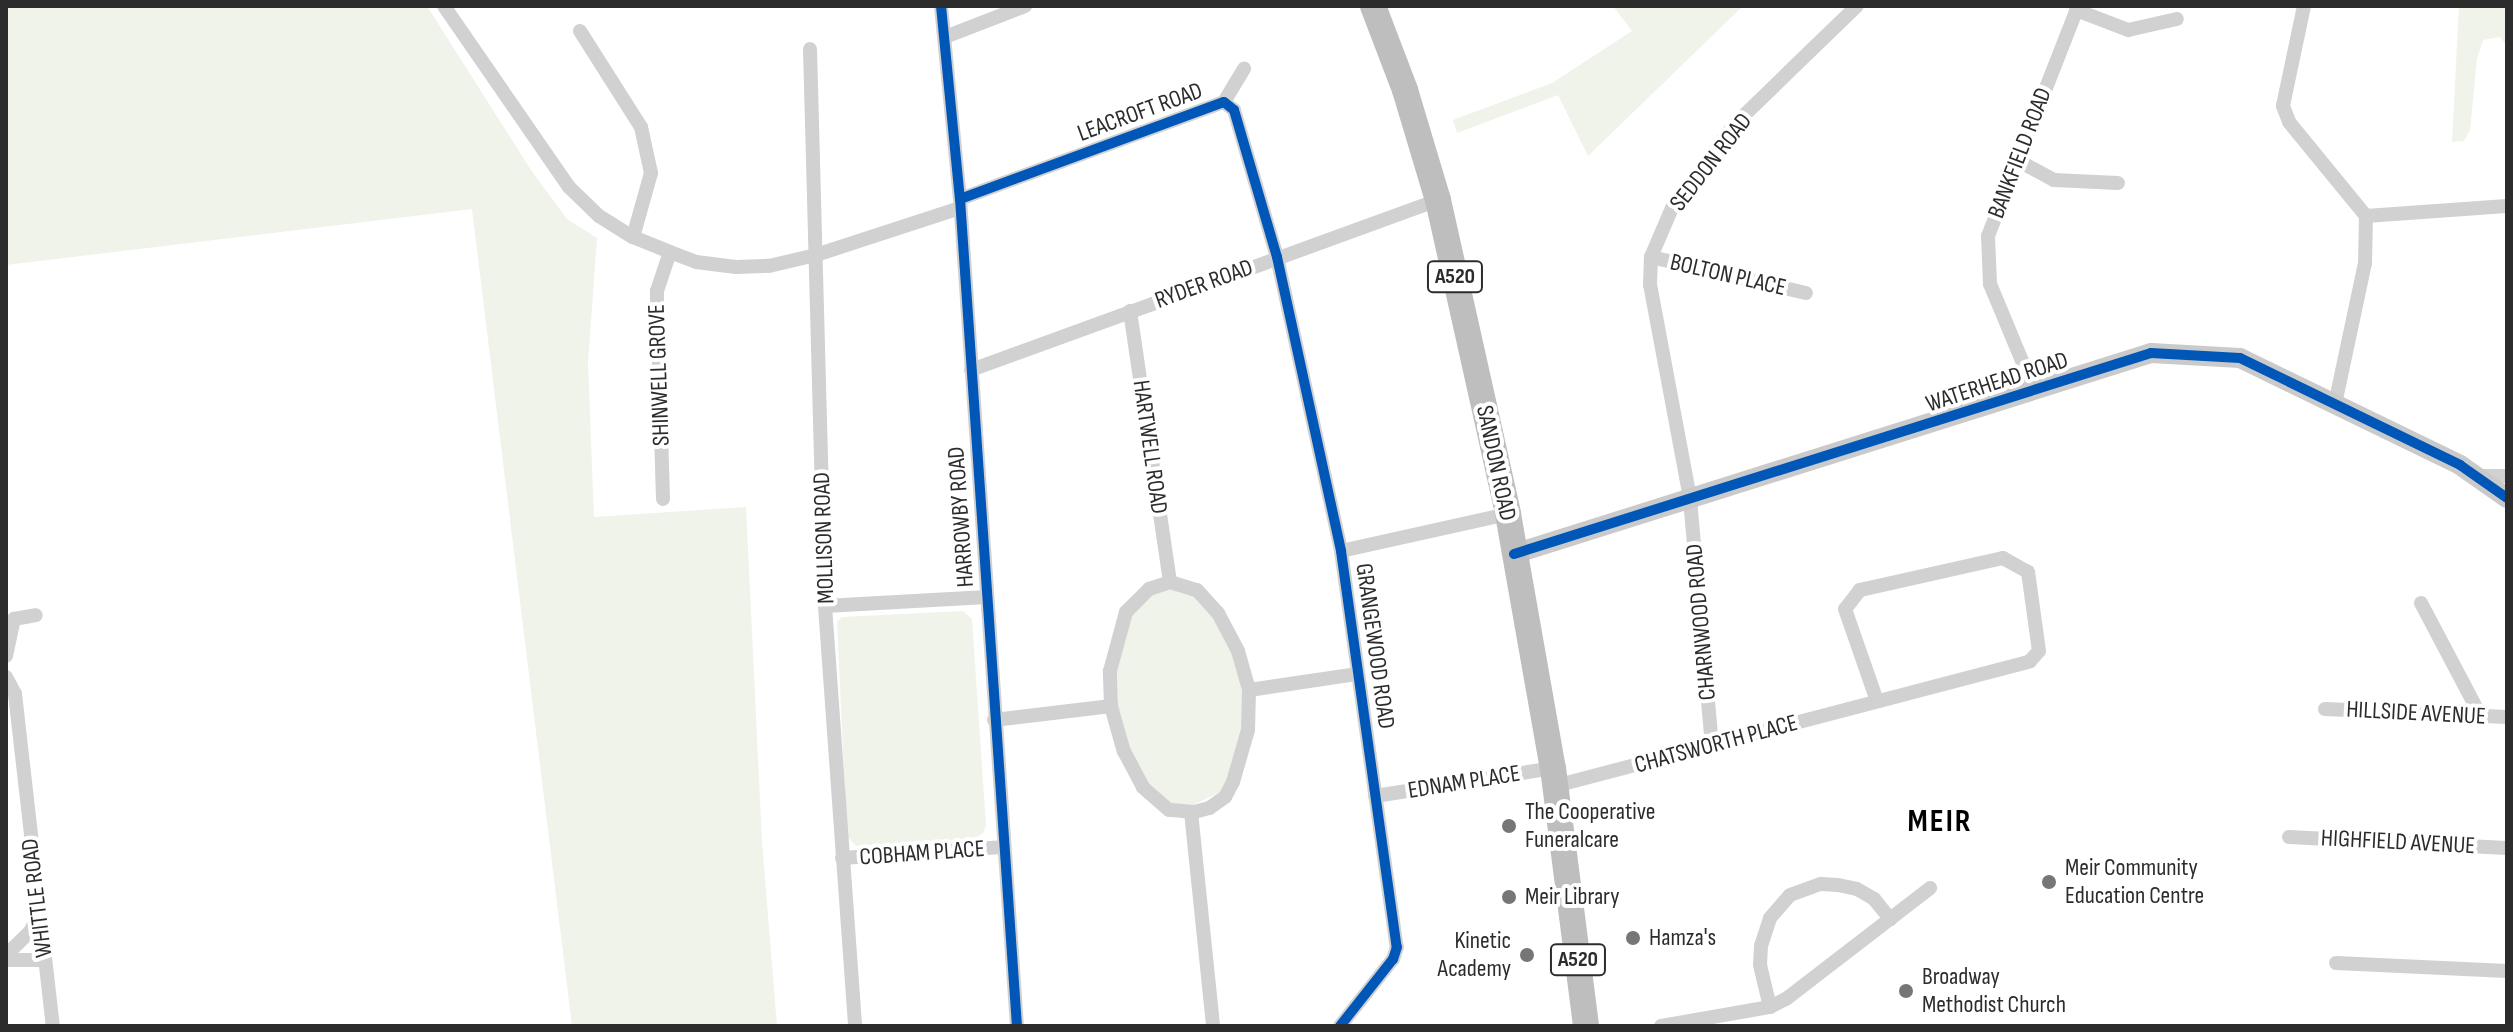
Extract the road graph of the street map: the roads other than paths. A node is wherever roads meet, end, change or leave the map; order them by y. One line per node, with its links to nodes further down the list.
1 (444, 6): 20 (street, LEACROFT ROAD)
2 (941, 6): 10 (street, HARROWBY ROAD)
3 (1025, 6): 10 (street)
4 (1373, 6): 16 (highway, SANDON ROAD / A520)
5 (1857, 6): 24 (street, SEDDON ROAD)
6 (2304, 6): 19 (street)
7 (2077, 8): 8 (street); 14 (street, BANKFIELD ROAD)
8 (2177, 19)
9 (580, 31): 20 (street)
10 (945, 37): 17 (street, HARROWBY ROAD)
11 (810, 49): 22 (street, MOLLISON ROAD)
12 (1244, 69): 13 (street, LEACROFT ROAD)
13 (1224, 102): 17 (street, LEACROFT ROAD); 23 (street, LEACROFT ROAD)
14 (2017, 160): 15 (street); 28 (street, BANKFIELD ROAD)
15 (2118, 183)
16 (1438, 200): 23 (street, RYDER ROAD); 35 (highway, SANDON ROAD / A520)
17 (960, 204): 22 (street, LEACROFT ROAD); 27 (street, HARROWBY ROAD)
18 (2507, 206): 19 (street)
19 (2366, 216): 29 (street)
20 (633, 237): 21 (street, LEACROFT ROAD)
21 (670, 252): 22 (street, LEACROFT ROAD); 34 (street, SHINWELL GROVE)
22 (816, 255): 41 (street, MOLLISON ROAD)
23 (1277, 257): 26 (street, RYDER ROAD); 36 (street, GRANGEWOOD ROAD)
24 (1651, 257): 25 (street, BOLTON PLACE); 32 (street, SEDDON ROAD)
25 (1806, 293)
26 (1130, 311): 27 (street, RYDER ROAD); 38 (street, HARTWELL ROAD)
27 (971, 370): 39 (street, HARROWBY ROAD)
28 (2035, 392): 29 (street, WATERHEAD ROAD); 32 (street, WATERHEAD ROAD)
29 (2335, 404): 30 (street, WATERHEAD ROAD)
30 (2480, 476): 31 (street); 33 (street, WATERHEAD ROAD)
31 (2507, 476)
32 (1690, 498): 37 (street, WATERHEAD ROAD); 53 (street, CHARNWOOD ROAD)
33 (2507, 498)
34 (663, 499)
35 (1508, 514): 36 (street); 37 (highway, SANDON ROAD / A520)
36 (1341, 551): 44 (street, GRANGEWOOD ROAD)
37 (1514, 554): 54 (highway, SANDON ROAD / A520)
38 (1170, 582): 46 (street); 48 (street)
39 (987, 597): 41 (street); 52 (street, HARROWBY ROAD)
40 (2421, 603): 50 (street)
41 (825, 606): 60 (street, MOLLISON ROAD)
42 (36, 615): 43 (street)
43 (6, 656)
44 (1358, 674): 46 (street); 55 (street, GRANGEWOOD ROAD)
45 (6, 677): 62 (street, WHITTLE ROAD)
46 (1249, 690): 56 (street)
47 (1877, 701): 47 (street, CHATSWORTH PLACE); 53 (street, CHATSWORTH PLACE)
48 (1111, 706): 52 (street); 56 (street)
49 (2325, 709): 50 (street, HILLSIDE AVENUE)
50 (2480, 715): 51 (street, HILLSIDE AVENUE)
51 (2507, 717)
52 (994, 720): 58 (street, HARROWBY ROAD)
53 (1712, 746): 54 (street, CHATSWORTH PLACE)
54 (1554, 777): 55 (street, EDNAM PLACE); 74 (highway, SANDON ROAD / A520)
55 (1375, 796): 73 (street, GRANGEWOOD ROAD)
56 (1191, 812): 72 (street)
57 (2289, 837): 59 (street, HIGHFIELD AVENUE)
58 (1002, 847): 60 (street, COBHAM PLACE); 71 (street, HARROWBY ROAD)
59 (2507, 848)
60 (842, 858): 70 (street, MOLLISON ROAD)
61 (1930, 888): 63 (street)
62 (39, 914): 64 (street); 65 (street, WHITTLE ROAD)
63 (1890, 919): 68 (street); 68 (street)
64 (6, 957): 65 (street)
65 (45, 960): 69 (street, WHITTLE ROAD)
66 (2336, 963): 67 (street)
67 (2507, 971)
68 (1770, 1007): 75 (street)
69 (53, 1026)
70 (855, 1026)
71 (1017, 1026)
72 (1213, 1026)
73 (1340, 1026)
74 (1586, 1026)
75 (1661, 1026)

